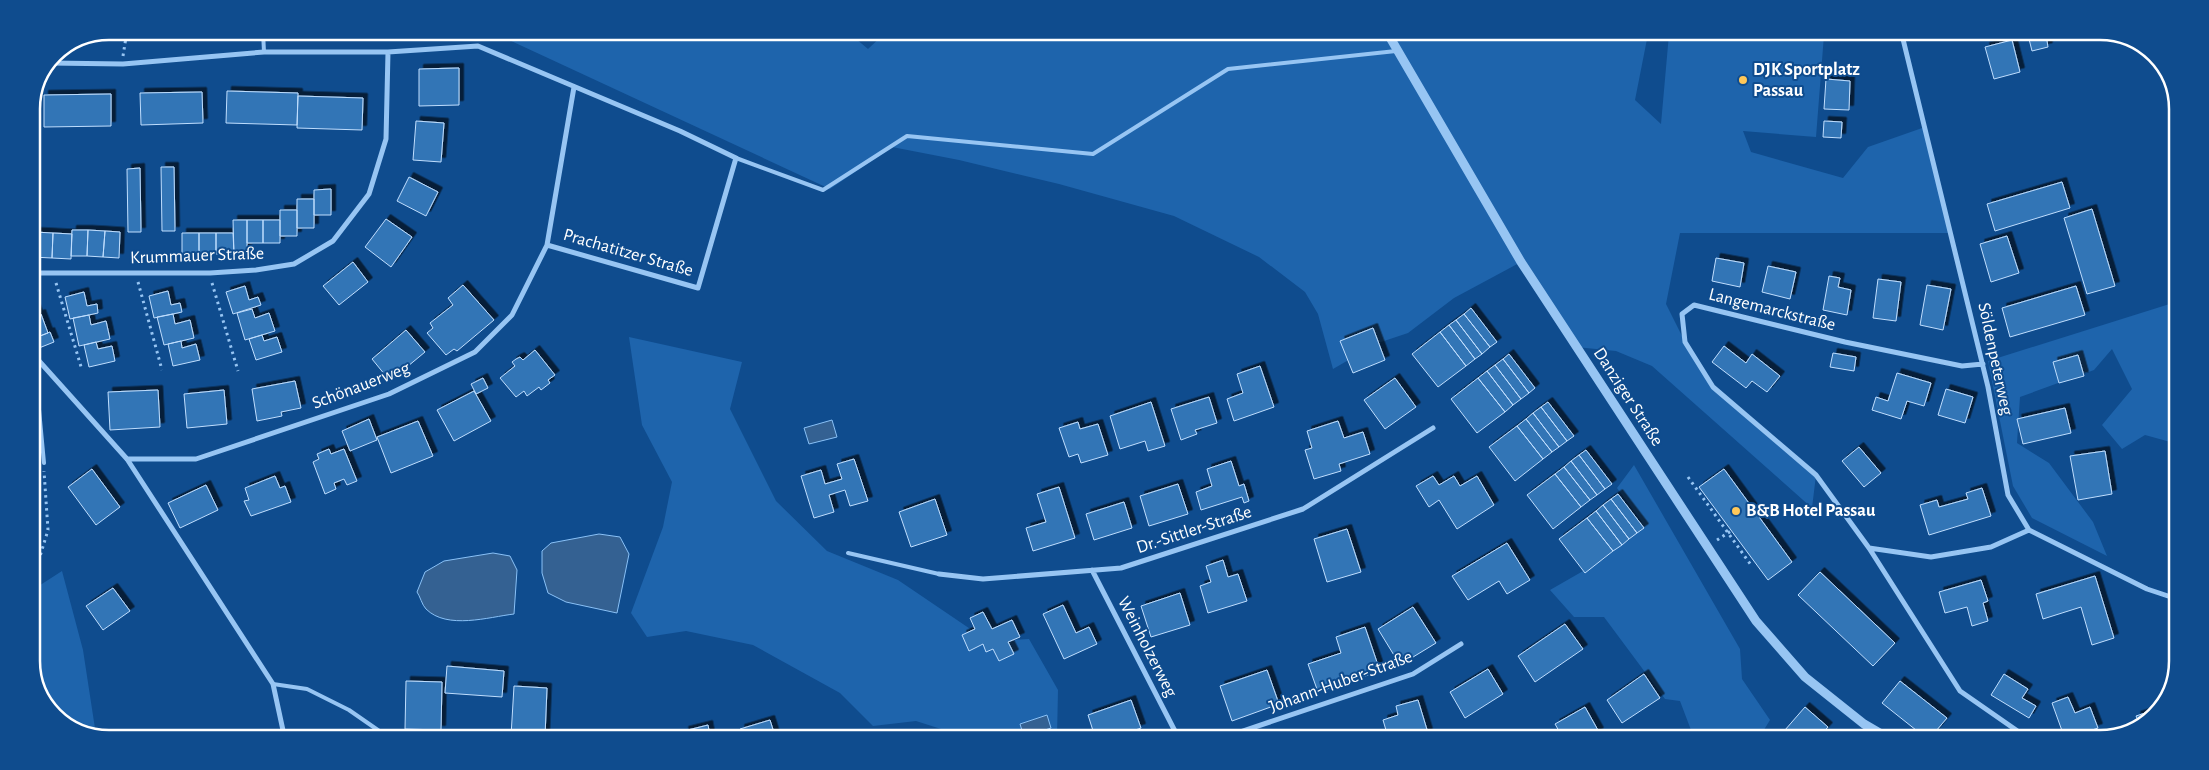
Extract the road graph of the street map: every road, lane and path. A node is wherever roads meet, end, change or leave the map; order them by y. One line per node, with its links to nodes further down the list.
1 (125, 40): 5 (path)
2 (263, 40): 7 (lane)
3 (1392, 40): 6 (street, Danziger Straße)
4 (1903, 40): 18 (street, Söldenpeterweg)
5 (123, 48)
6 (1398, 51): 11 (lane); 41 (street, Danziger Straße)
7 (264, 52): 8 (street); 9 (street)
8 (388, 52): 10 (street); 13 (street, Krummauer Straße)
9 (58, 63)
10 (574, 87): 11 (street); 12 (street, Prachatitzer Straße)
11 (736, 158): 12 (street, Prachatitzer Straße)
12 (547, 244): 24 (street, Schönauerweg)
13 (40, 273)
14 (138, 283): 20 (path)
15 (56, 284): 19 (path)
16 (212, 284): 21 (path)
17 (40, 362): 24 (street)
18 (1983, 364): 27 (street, Söldenpeterweg); 28 (street, Langemarckstraße)
19 (82, 370)
20 (162, 370)
21 (238, 371)
22 (40, 423): 25 (lane)
23 (1433, 428): 32 (street, Dr.-Sittler-Straße)
24 (127, 459): 36 (street)
25 (44, 463): 30 (path)
26 (1688, 477): 31 (path)
27 (2029, 530): 28 (street); 34 (street)
28 (1869, 548): 42 (street, Langemarckstraße)
29 (848, 553): 33 (lane)
30 (40, 556)
31 (1752, 565)
32 (1092, 570): 33 (street, Dr.-Sittler-Straße); 39 (street, Weinholzerweg)
33 (939, 574)
34 (2169, 596)
35 (1461, 644): 40 (street, Johann-Huber-Straße)
36 (273, 684): 37 (street); 38 (lane)
37 (283, 730)
38 (378, 730)
39 (1174, 730)
40 (1246, 730)
41 (1874, 730)
42 (2016, 730)

